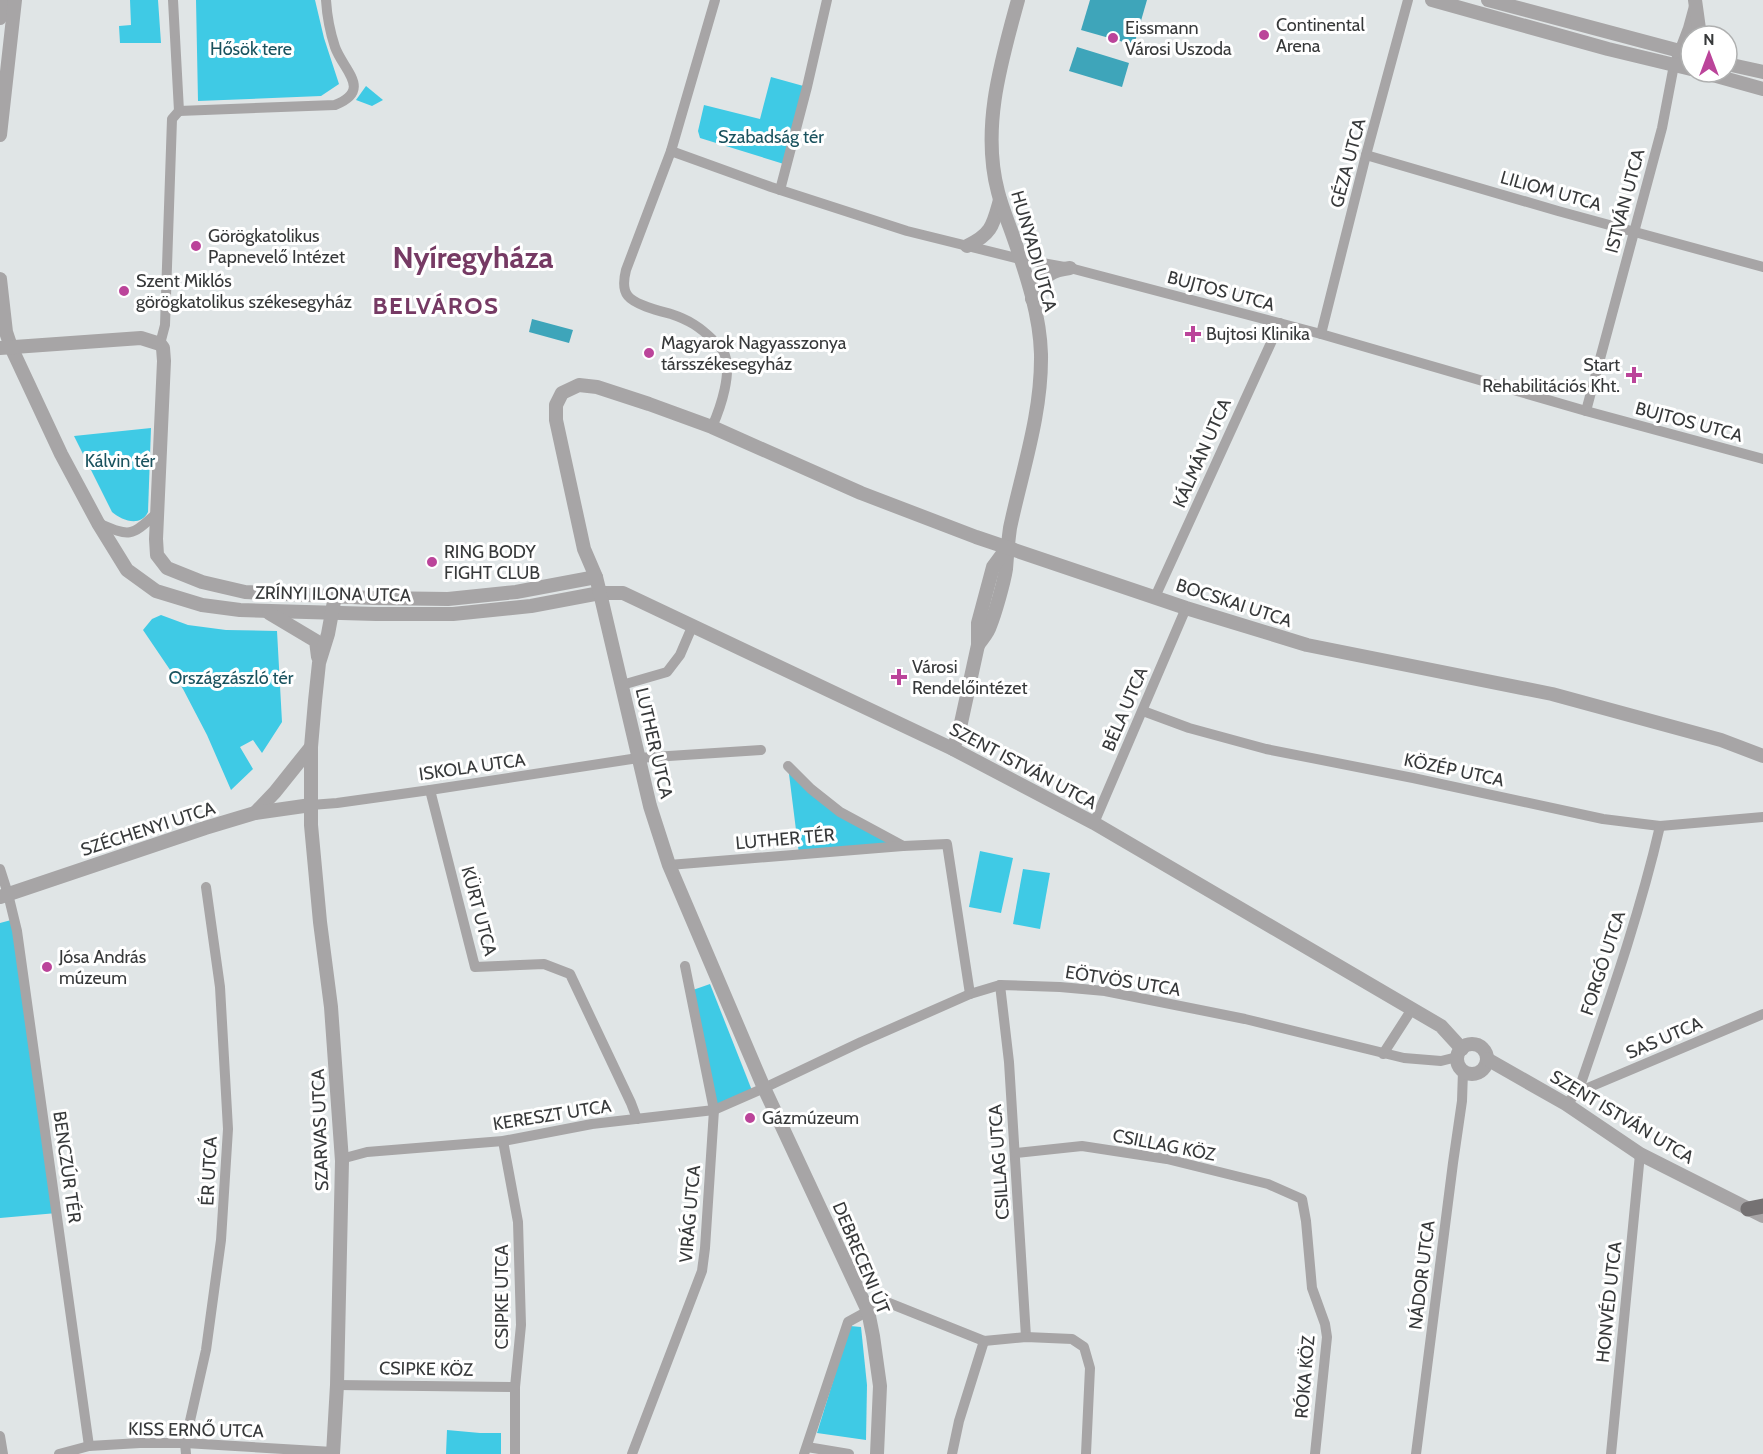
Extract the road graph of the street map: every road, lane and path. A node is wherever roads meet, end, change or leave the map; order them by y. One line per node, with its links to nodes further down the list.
1 (2, 0): 12 (street)
2 (15, 0): 23 (street)
3 (173, 0): 22 (street)
4 (326, 0): 22 (street)
5 (715, 0): 24 (street)
6 (827, 0): 26 (street)
7 (1018, 0): 27 (street, HUNYADI UTCA)
8 (1408, 0): 25 (street, GÉZA UTCA)
9 (1432, 0): 16 (street)
10 (1488, 0): 15 (street)
11 (1695, 0): 13 (street, ISTVÁN UTCA); 14 (street)
12 (0, 18)
13 (1689, 24)
14 (1698, 24)
15 (1679, 56)
16 (1679, 57)
17 (1679, 64): 28 (street, ISTVÁN UTCA)
18 (1739, 67): 19 (street)
19 (1763, 72)
20 (1739, 82): 21 (street)
21 (1763, 89)
22 (179, 111): 37 (street)
23 (0, 135)
24 (671, 151): 26 (street, BUJTOS UTCA); 41 (street)
25 (1366, 155): 28 (street, LILIOM UTCA); 36 (street, GÉZA UTCA)
26 (780, 190): 29 (street, BUJTOS UTCA)
27 (1000, 200): 29 (street); 30 (street, HUNYADI UTCA)
28 (1633, 232): 31 (street, LILIOM UTCA); 40 (street, ISTVÁN UTCA)
29 (967, 246): 30 (street, BUJTOS UTCA)
30 (1020, 259): 32 (street, BUJTOS UTCA); 34 (street, HUNYADI UTCA)
31 (1763, 267)
32 (1070, 268): 34 (street); 35 (street, BUJTOS UTCA)
33 (0, 279): 38 (street)
34 (1032, 299): 45 (street, HUNYADI UTCA)
35 (1280, 323): 36 (street, BUJTOS UTCA); 49 (street, KÁLMÁN UTCA)
36 (1321, 334): 40 (street, BUJTOS UTCA)
37 (160, 344): 38 (street); 43 (street)
38 (4, 345): 44 (street)
39 (561, 393): 41 (street, BOCSKAI UTCA); 46 (street, LUTHER UTCA)
40 (1586, 411): 42 (street, BUJTOS UTCA)
41 (712, 427): 45 (street, BOCSKAI UTCA)
42 (1763, 459)
43 (157, 513): 44 (street); 48 (street)
44 (98, 523): 51 (street, ZRÍNYI ILONA UTCA)
45 (1007, 548): 49 (street, BOCSKAI UTCA); 58 (street, HUNYADI UTCA)
46 (596, 577): 47 (street, LUTHER UTCA); 48 (street, ZRÍNYI ILONA UTCA)
47 (600, 593): 52 (street, ZRÍNYI ILONA UTCA); 53 (street, SZENT ISTVÁN UTCA); 55 (street, LUTHER UTCA)
48 (335, 596): 52 (street)
49 (1155, 597): 50 (street, BOCSKAI UTCA)
50 (1186, 608): 56 (street, BÉLA UTCA); 60 (street, BOCSKAI UTCA)
51 (267, 612): 52 (street, ZRÍNYI ILONA UTCA); 54 (street)
52 (332, 612): 54 (street)
53 (692, 627): 55 (street); 58 (street, SZENT ISTVÁN UTCA)
54 (319, 663): 57 (street)
55 (622, 685): 61 (street, LUTHER UTCA)
56 (1143, 711): 67 (street, BÉLA UTCA); 68 (street, KÖZÉP UTCA)
57 (311, 747): 64 (street); 65 (street)
58 (953, 749): 67 (street, SZENT ISTVÁN UTCA)
59 (761, 750): 61 (street)
60 (1763, 756)
61 (638, 758): 63 (street, ISKOLA UTCA); 70 (street, LUTHER UTCA)
62 (788, 766): 69 (street, LUTHER TÉR)
63 (430, 790): 64 (street, ISKOLA UTCA); 86 (street, KÜRT UTCA)
64 (311, 805): 65 (street, SZÉCHENYI UTCA); 90 (street, SZARVAS UTCA)
65 (255, 813): 73 (street, SZÉCHENYI UTCA)
66 (1763, 817): 68 (street, KÖZÉP UTCA)
67 (1094, 823): 77 (street, SZENT ISTVÁN UTCA)
68 (1660, 826): 83 (street, FORGÓ UTCA)
69 (903, 846): 70 (street, LUTHER TÉR); 76 (street, LUTHER TÉR)
70 (669, 865): 82 (street, LUTHER UTCA)
71 (0, 869): 73 (street, BENCZÚR TÉR)
72 (206, 887): 101 (street, ÉR UTCA)
73 (4, 896): 100 (street, BENCZÚR TÉR)
74 (685, 966): 85 (street, VIRÁG UTCA)
75 (1000, 986): 76 (street, EÖTVÖS UTCA); 80 (street, EÖTVÖS UTCA); 88 (street, CSILLAG UTCA)
76 (970, 994): 82 (street, EÖTVÖS UTCA)
77 (1412, 1009): 79 (street, SZENT ISTVÁN UTCA); 80 (street)
78 (1763, 1014): 83 (street, SAS UTCA)
79 (1459, 1053): 80 (street, EÖTVÖS UTCA); 81 (street); 81 (street)
80 (1383, 1054)
81 (1475, 1069): 84 (street, SZENT ISTVÁN UTCA); 113 (street, NÁDOR UTCA)
82 (764, 1088): 85 (street, KERESZT UTCA); 94 (street, DEBRECENI ÚT)
83 (1578, 1092): 84 (street, FORGÓ UTCA)
84 (1566, 1104): 89 (street, SZENT ISTVÁN UTCA)
85 (714, 1110): 86 (street, KERESZT UTCA); 107 (street, VIRÁG UTCA)
86 (637, 1119): 87 (street, KERESZT UTCA)
87 (502, 1141): 90 (street, KERESZT UTCA); 98 (street, CSIPKE UTCA)
88 (1016, 1153): 91 (street, CSILLAG KÖZ); 95 (street, CSILLAG UTCA)
89 (1640, 1154): 92 (street, SZENT ISTVÁN UTCA); 114 (street, HONVÉD UTCA)
90 (341, 1159): 97 (street, SZARVAS UTCA)
91 (1302, 1199): 112 (street, RÓKA KÖZ)
92 (1756, 1207): 93 (street, SZENT ISTVÁN UTCA)
93 (1763, 1216)
94 (868, 1311): 96 (street); 102 (street); 109 (street, DEBRECENI ÚT)
95 (1026, 1337): 96 (street); 111 (street)
96 (984, 1341): 110 (street)
97 (337, 1384): 98 (street, CSIPKE KÖZ); 103 (street, SZARVAS UTCA)
98 (515, 1387): 106 (street, CSIPKE UTCA)
99 (0, 1436): 104 (street)
100 (89, 1446): 101 (street, KISS ERNŐ UTCA); 105 (street, KISS ERNŐ UTCA)
101 (186, 1448): 103 (street, KISS ERNŐ UTCA)
102 (806, 1450): 108 (street)
103 (333, 1453)
104 (3, 1454)
105 (58, 1454)
106 (515, 1454)
107 (632, 1454)
108 (849, 1454)
109 (876, 1454)
110 (952, 1454)
111 (1086, 1454)
112 (1315, 1454)
113 (1416, 1454)
114 (1611, 1454)

